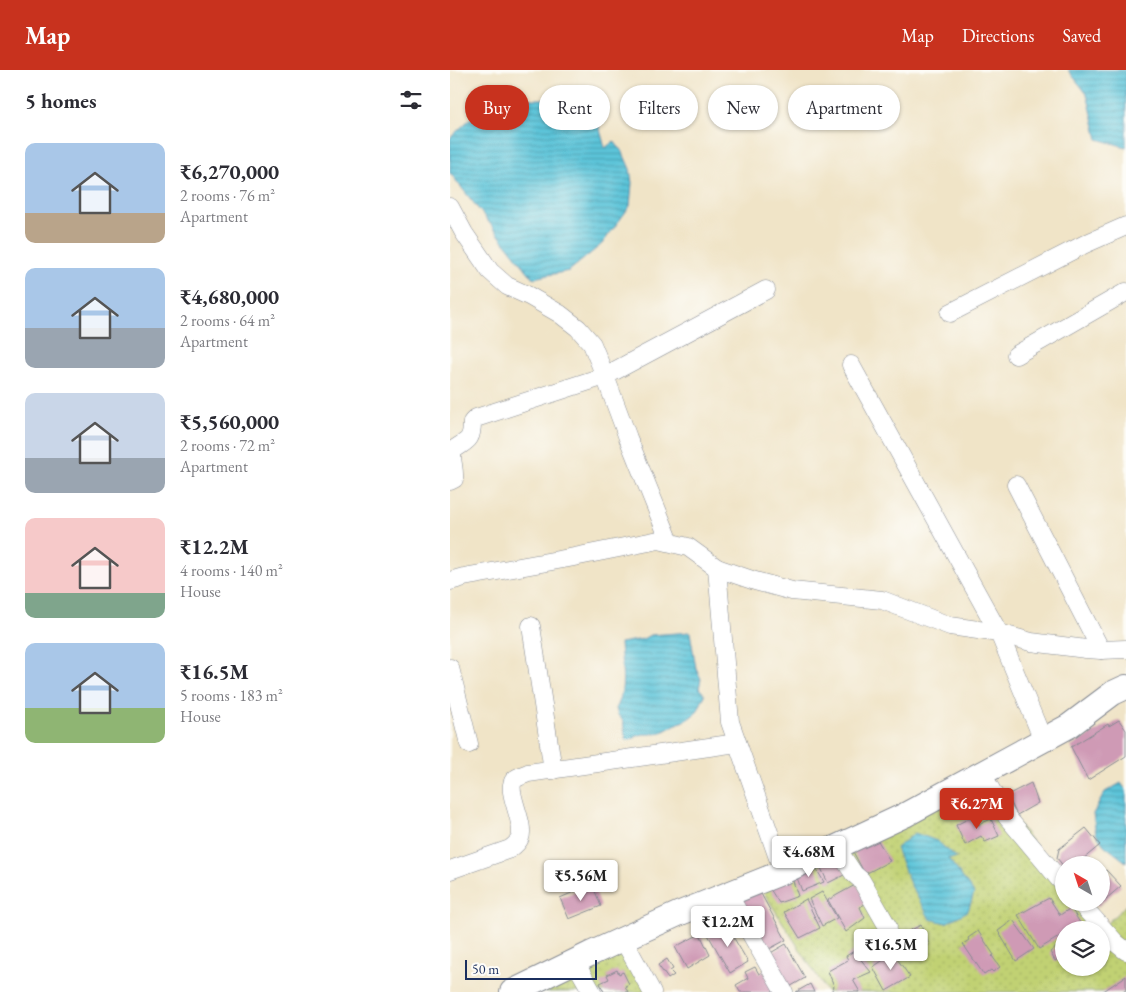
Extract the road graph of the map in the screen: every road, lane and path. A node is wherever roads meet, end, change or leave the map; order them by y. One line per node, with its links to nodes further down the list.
1 (450, 207): 8 (street)
2 (1126, 226): 5 (street)
3 (766, 290): 8 (street)
4 (1126, 292): 6 (street)
5 (950, 313)
6 (1016, 354)
7 (851, 365): 15 (street)
8 (605, 376): 9 (street); 11 (street)
9 (450, 481)
10 (1016, 484): 17 (street)
11 (670, 542): 12 (street); 13 (street)
12 (717, 568): 15 (street); 21 (street)
13 (450, 581)
14 (531, 626): 23 (street)
15 (999, 633): 17 (street); 20 (street)
16 (1126, 649): 17 (street)
17 (1101, 650)
18 (450, 668): 22 (street)
19 (1126, 687): 20 (street)
20 (1043, 740): 24 (street)
21 (737, 743): 23 (street); 27 (street)
22 (469, 744)
23 (553, 770): 26 (street)
24 (982, 774): 25 (street); 28 (street)
25 (836, 847): 27 (street); 31 (street)
26 (450, 870)
27 (783, 872): 29 (street)
28 (1055, 874)
29 (728, 894): 32 (street); 38 (street)
30 (1087, 911): 33 (street)
31 (888, 927)
32 (623, 939): 34 (street); 37 (street)
33 (1126, 951)
34 (575, 962): 35 (street); 36 (street)
35 (512, 992)
36 (592, 992)
37 (652, 992)
38 (784, 992)

